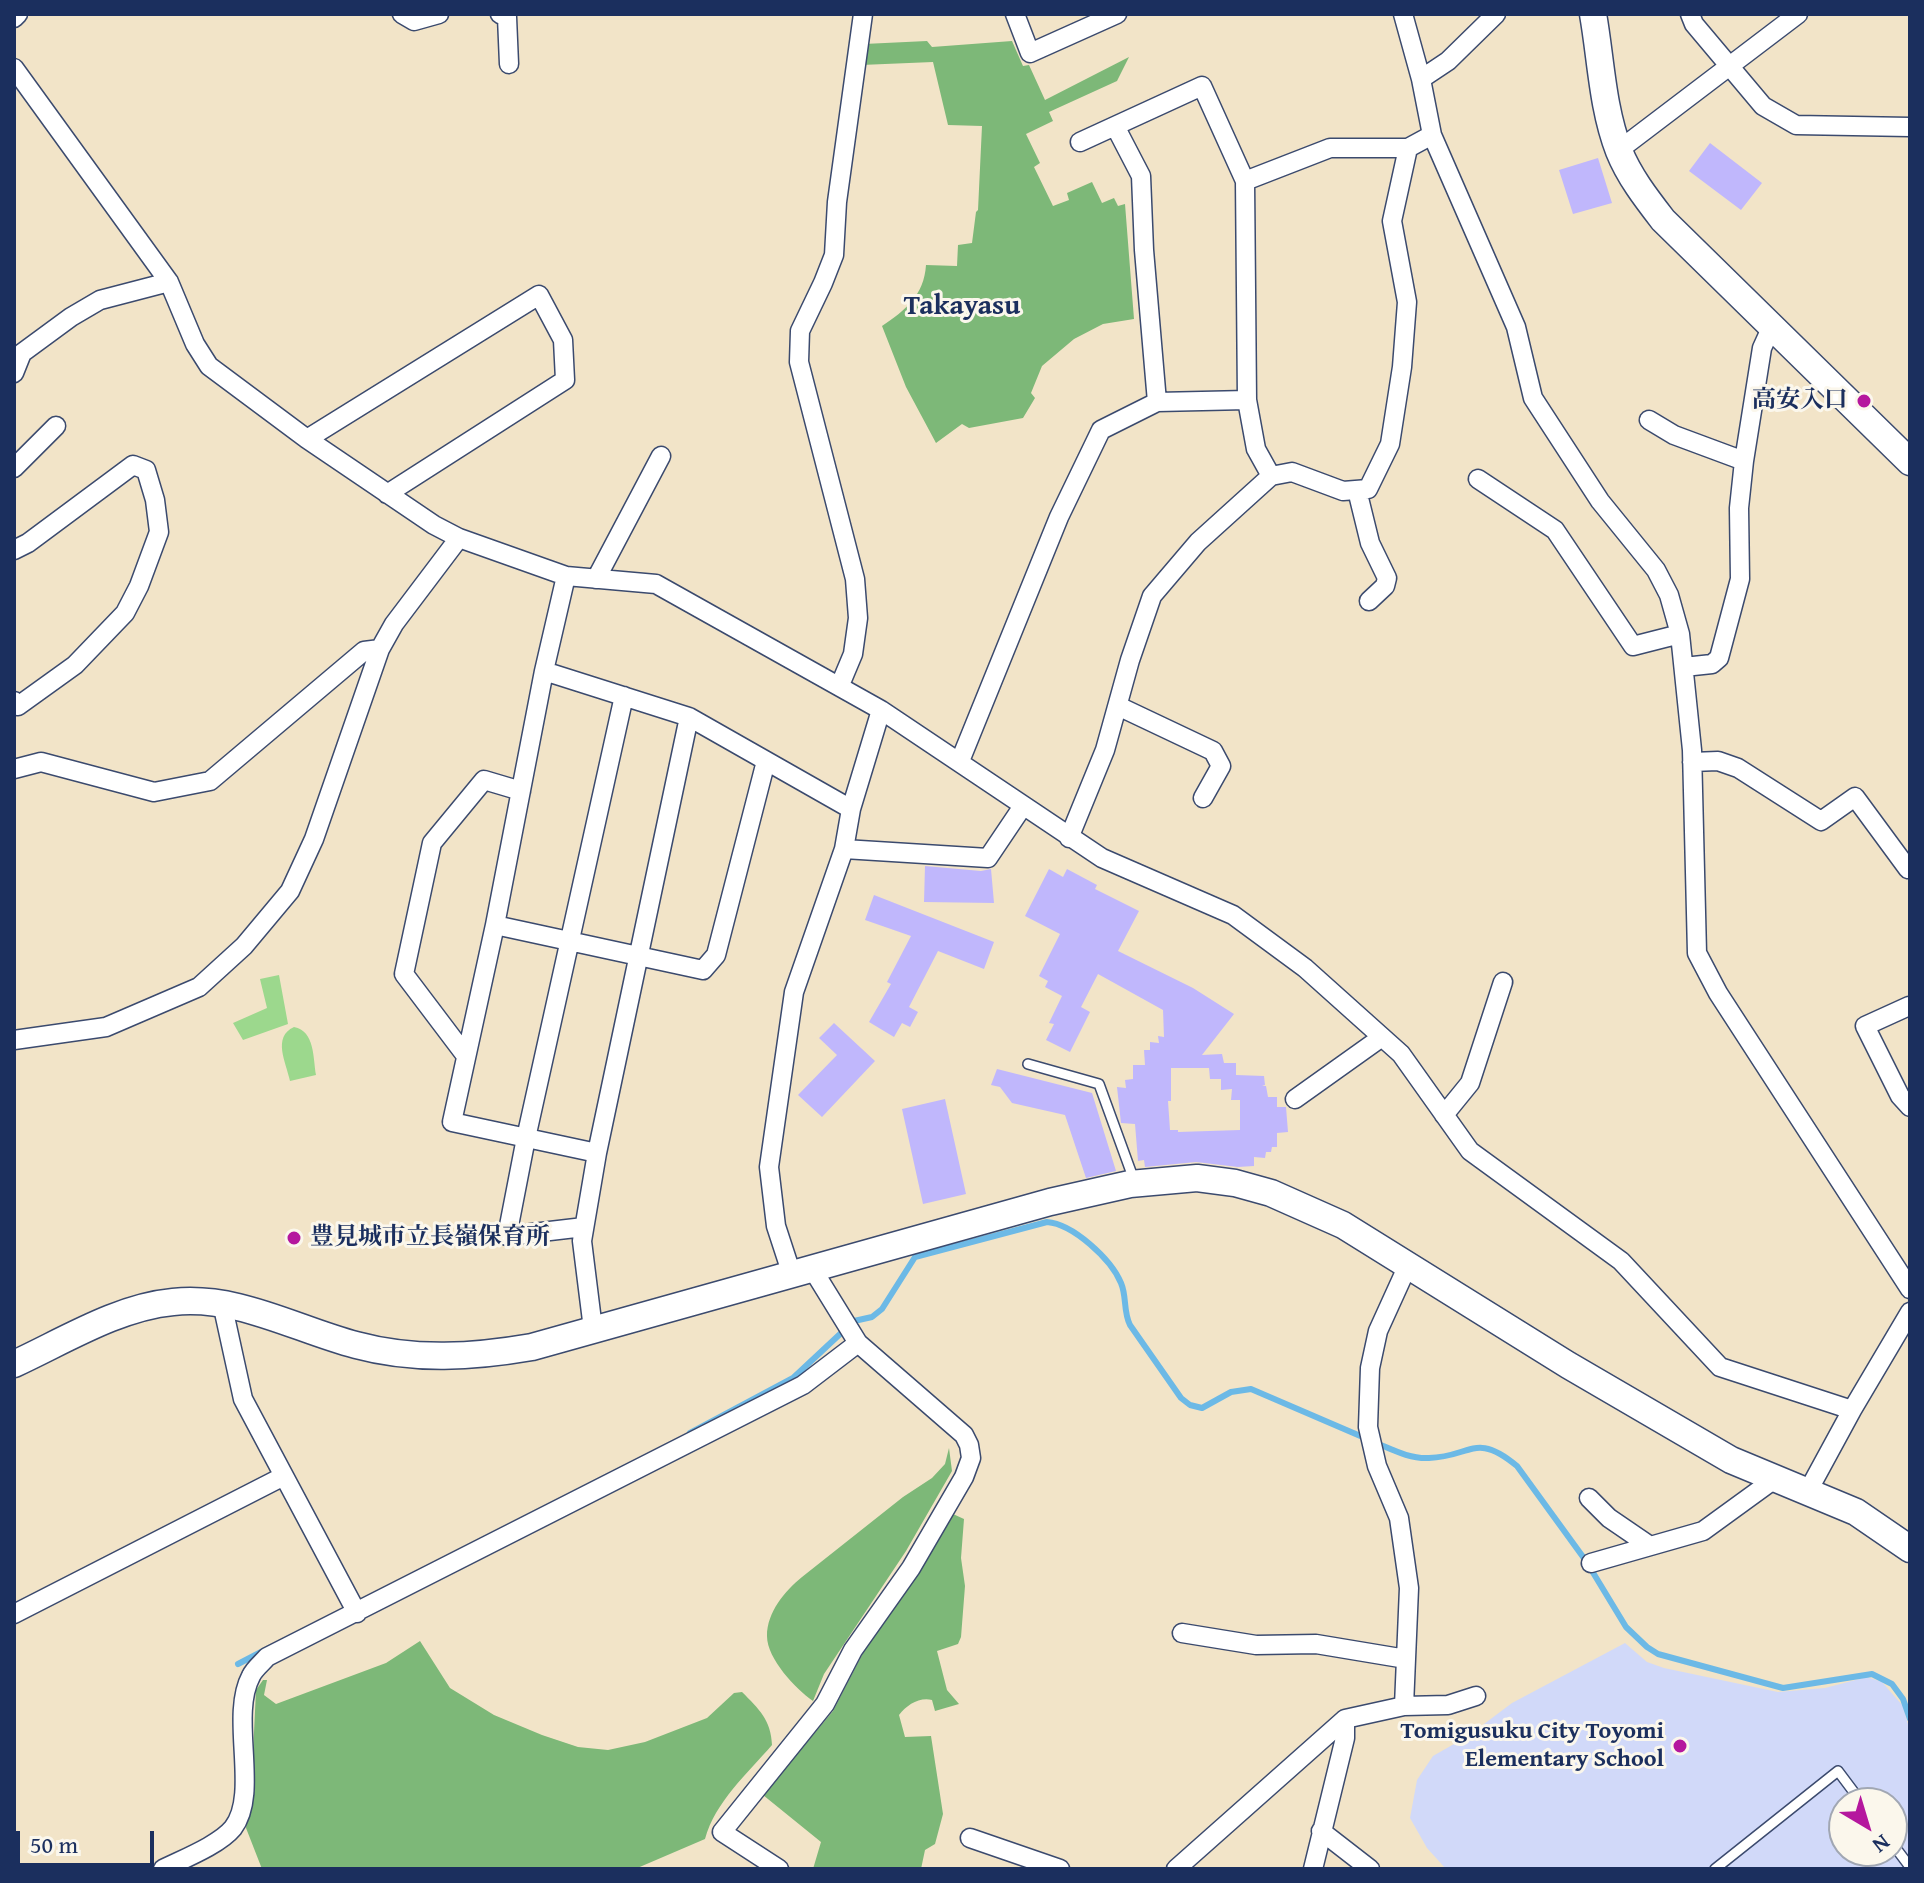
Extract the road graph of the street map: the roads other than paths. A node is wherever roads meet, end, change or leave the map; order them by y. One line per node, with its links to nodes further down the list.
1 (402, 14): 2 (street)
2 (439, 14)
3 (500, 14): 12 (street)
4 (863, 14): 48 (street)
5 (1015, 14): 6 (street)
6 (1117, 14)
7 (1403, 14): 15 (street)
8 (1496, 14): 15 (street)
9 (1593, 14): 21 (street)
10 (1690, 14): 13 (street)
11 (1798, 14): 13 (street)
12 (509, 64)
13 (1729, 67): 17 (street); 21 (street)
14 (14, 68): 23 (street)
15 (1421, 79): 18 (street)
16 (1115, 126): 19 (street); 22 (street); 27 (street)
17 (1910, 127)
18 (1432, 135): 20 (street); 44 (street)
19 (1080, 142)
20 (1408, 148): 22 (street); 37 (street)
21 (1619, 150): 24 (street)
22 (1245, 181): 26 (street)
23 (169, 282): 25 (street); 30 (street)
24 (1772, 326): 32 (street); 33 (street)
25 (14, 373)
26 (1247, 400): 27 (street); 35 (street)
27 (1157, 402): 55 (street)
28 (1649, 420): 32 (street)
29 (56, 426): 34 (street)
30 (307, 439): 38 (street); 38 (street)
31 (661, 456): 42 (street)
32 (1744, 461): 46 (street)
33 (1910, 462)
34 (14, 468)
35 (1271, 476): 37 (street); 51 (street)
36 (1478, 479): 44 (street)
37 (1357, 490): 43 (street)
38 (387, 494): 39 (street)
39 (459, 538): 41 (street); 45 (street)
40 (14, 550): 50 (street)
41 (566, 576): 42 (street); 47 (street)
42 (596, 579): 48 (street)
43 (1369, 601)
44 (1680, 634): 46 (street)
45 (380, 649): 57 (street); 71 (street)
46 (1684, 667): 56 (street)
47 (544, 671): 49 (street); 58 (street)
48 (840, 685): 52 (street)
49 (624, 696): 53 (street); 66 (street)
50 (14, 701)
51 (1118, 706): 59 (street); 62 (street)
52 (881, 710): 55 (street); 61 (street)
53 (689, 717): 54 (street); 67 (street)
54 (766, 761): 61 (street); 67 (street)
55 (960, 761): 60 (street)
56 (1692, 762): 64 (street); 83 (street)
57 (14, 769)
58 (521, 791): 65 (street); 72 (street)
59 (1203, 798)
60 (1023, 806): 62 (street); 63 (street)
61 (851, 809): 63 (street)
62 (1069, 838): 70 (street)
63 (844, 849): 82 (street)
64 (1908, 869)
65 (495, 925): 66 (street); 72 (street)
66 (570, 941): 67 (street); 77 (street)
67 (639, 955): 78 (street)
68 (1503, 982): 76 (street)
69 (1909, 1006): 75 (street)
70 (1382, 1037): 74 (street); 76 (street)
71 (14, 1040)
72 (466, 1056): 77 (street)
73 (1028, 1064): 79 (lane)
74 (1295, 1099)
75 (1910, 1107)
76 (1444, 1115): 89 (street)
77 (526, 1138): 78 (street); 80 (street)
78 (597, 1153): 80 (street)
79 (1135, 1184): 81 (street); 82 (street)
80 (584, 1227): 86 (street)
81 (1408, 1265): 91 (street); 100 (street)
82 (802, 1273): 86 (street); 87 (street)
83 (1910, 1289)
84 (222, 1303): 86 (street); 88 (street); 90 (street)
85 (1910, 1312): 89 (street)
86 (593, 1329)
87 (858, 1343): 97 (street); 108 (street)
88 (14, 1364)
89 (1852, 1410): 92 (street)
90 (284, 1476): 97 (street); 98 (street)
91 (1776, 1478): 92 (street); 94 (street)
92 (1808, 1491): 95 (street)
93 (1589, 1498): 94 (street)
94 (1650, 1546): 96 (street)
95 (1910, 1549)
96 (1591, 1563)
97 (357, 1613): 107 (street)
98 (14, 1614)
99 (1182, 1633): 100 (street)
100 (1406, 1659): 102 (street)
101 (1476, 1696): 102 (street)
102 (1404, 1706): 103 (street)
103 (1345, 1719): 105 (street); 110 (street)
104 (1850, 1787): 113 (lane)
105 (1321, 1831): 111 (street); 112 (street)
106 (970, 1838): 109 (street)
107 (163, 1869)
108 (779, 1869)
109 (1060, 1869)
110 (1176, 1869)
111 (1313, 1869)
112 (1370, 1869)
113 (1715, 1869)

